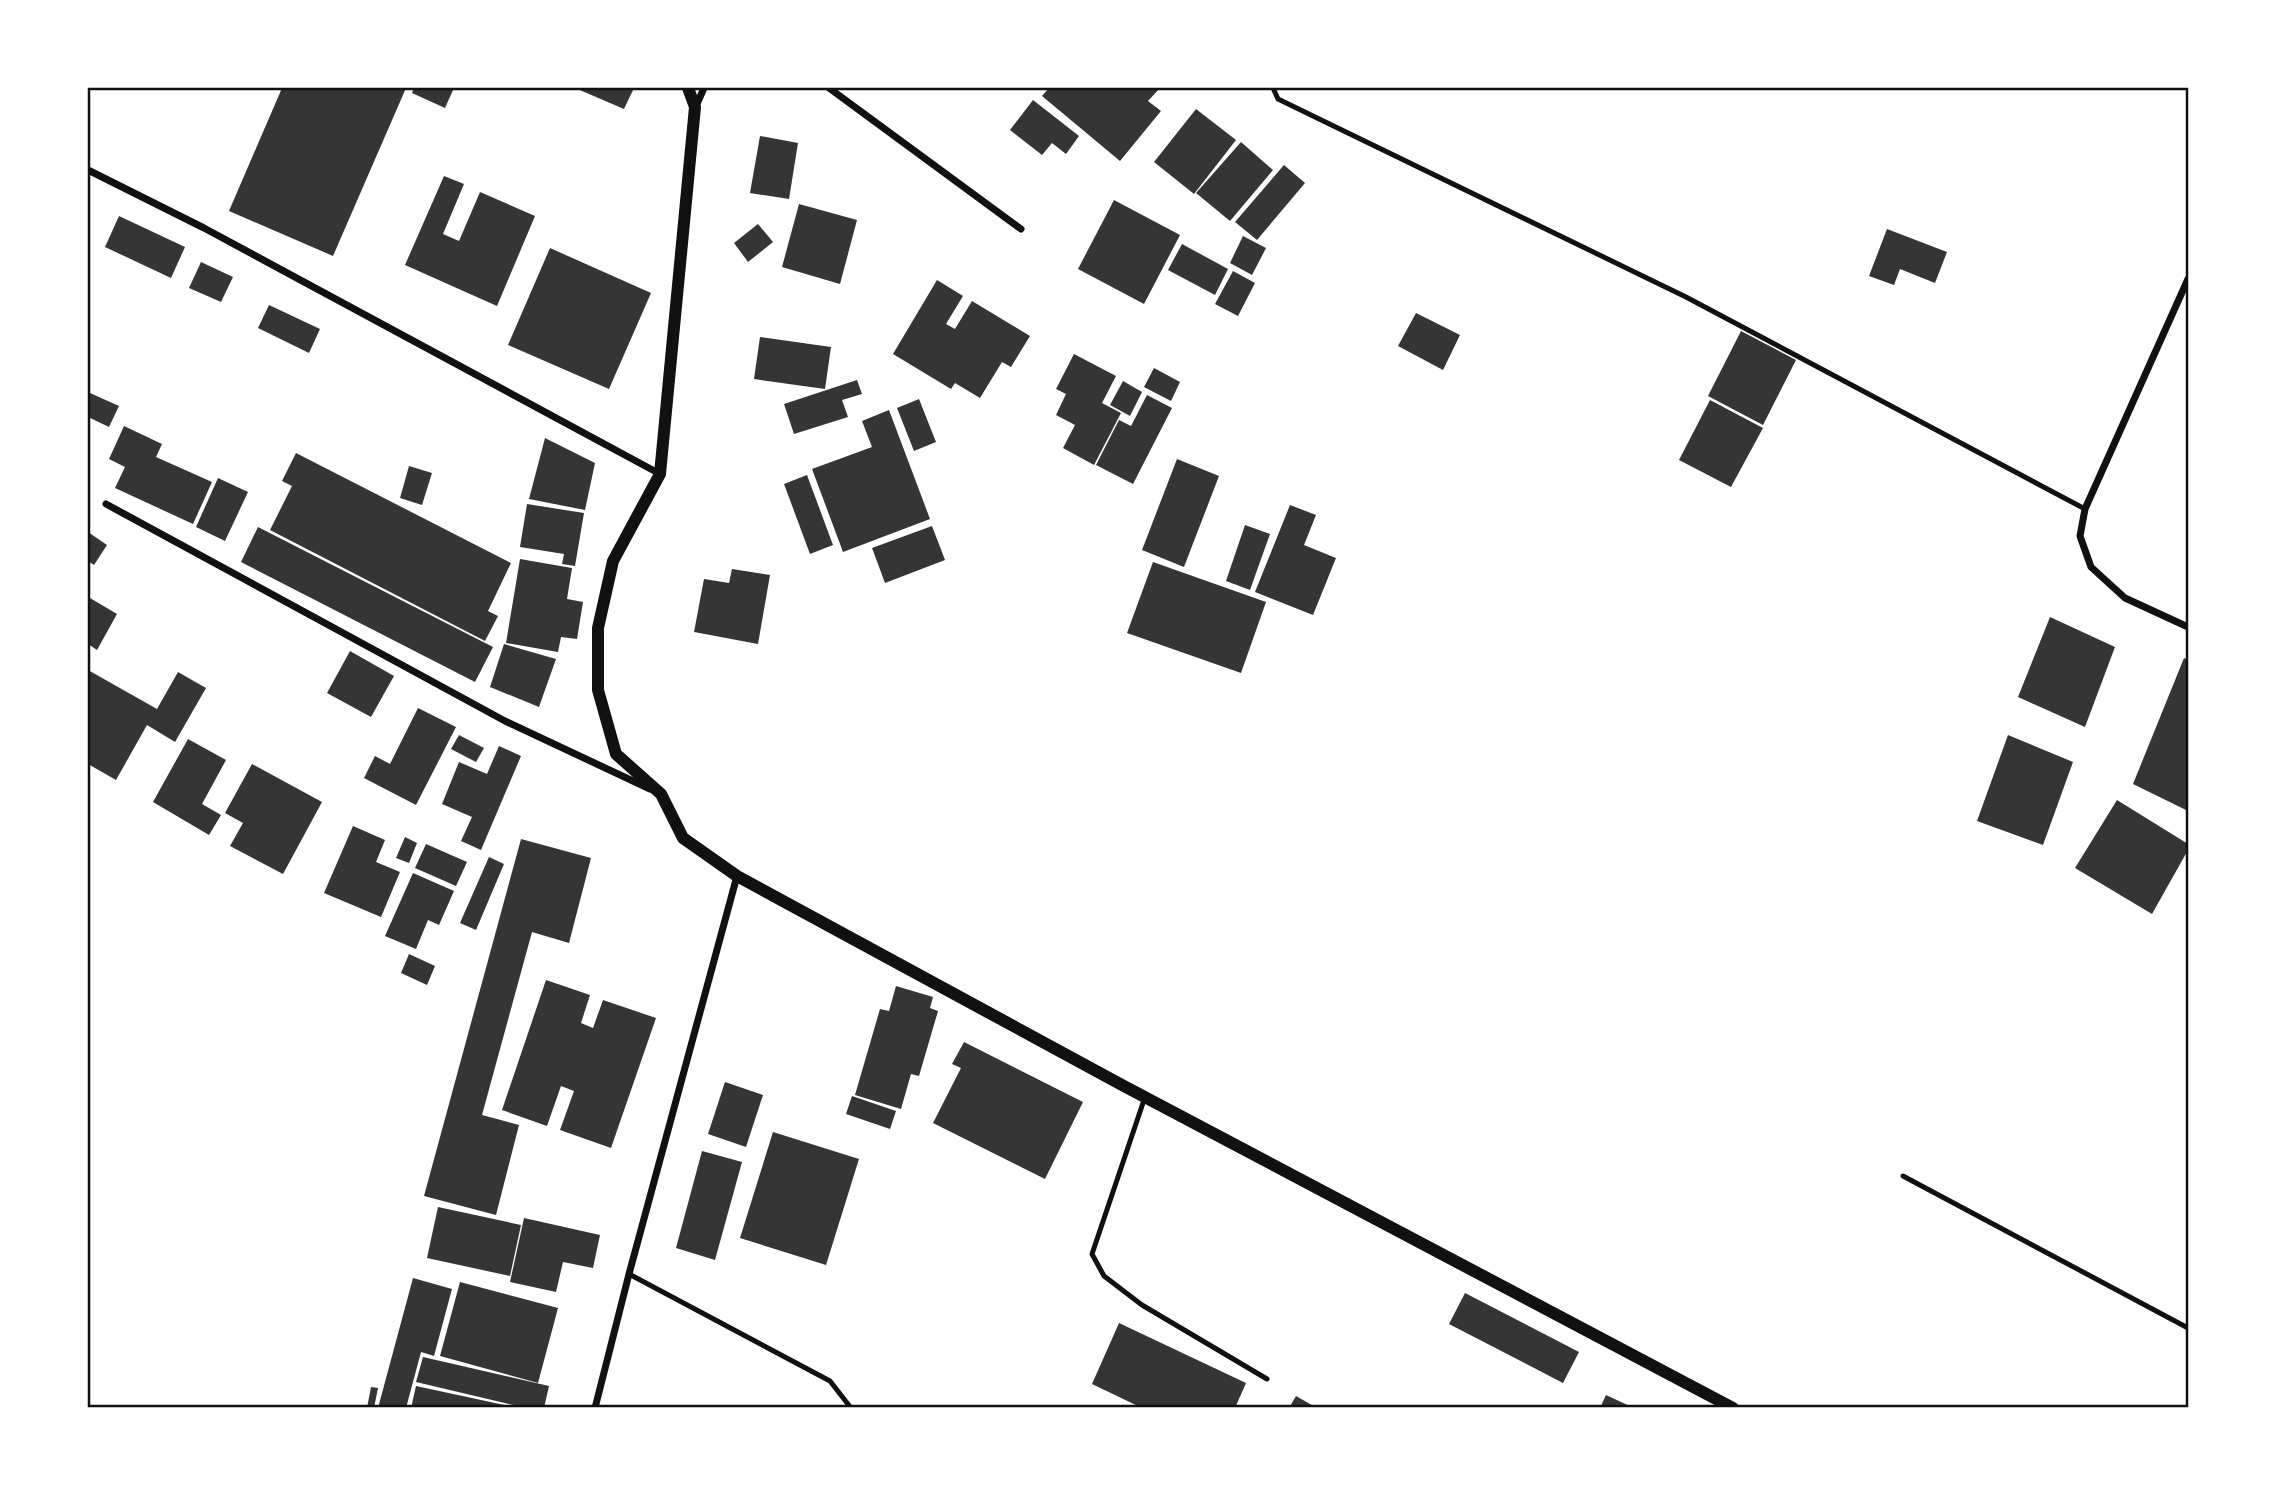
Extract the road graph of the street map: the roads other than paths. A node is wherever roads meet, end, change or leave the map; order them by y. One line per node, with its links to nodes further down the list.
1 (688, 88): 5 (street)
2 (704, 88): 5 (street)
3 (829, 88): 7 (street)
4 (1273, 88): 11 (lane)
5 (695, 107): 9 (street)
6 (88, 170): 9 (street)
7 (1021, 229)
8 (2189, 278): 11 (street)
9 (660, 474): 13 (street)
10 (106, 503): 13 (street)
11 (2085, 509): 12 (street)
12 (2189, 627)
13 (660, 794): 14 (street)
14 (737, 876): 15 (street); 17 (street)
15 (1144, 1097): 19 (lane); 22 (street)
16 (1903, 1176): 18 (lane)
17 (629, 1274): 20 (street); 21 (lane)
18 (2189, 1328)
19 (1267, 1379)
20 (595, 1408)
21 (851, 1408)
22 (1733, 1408)

